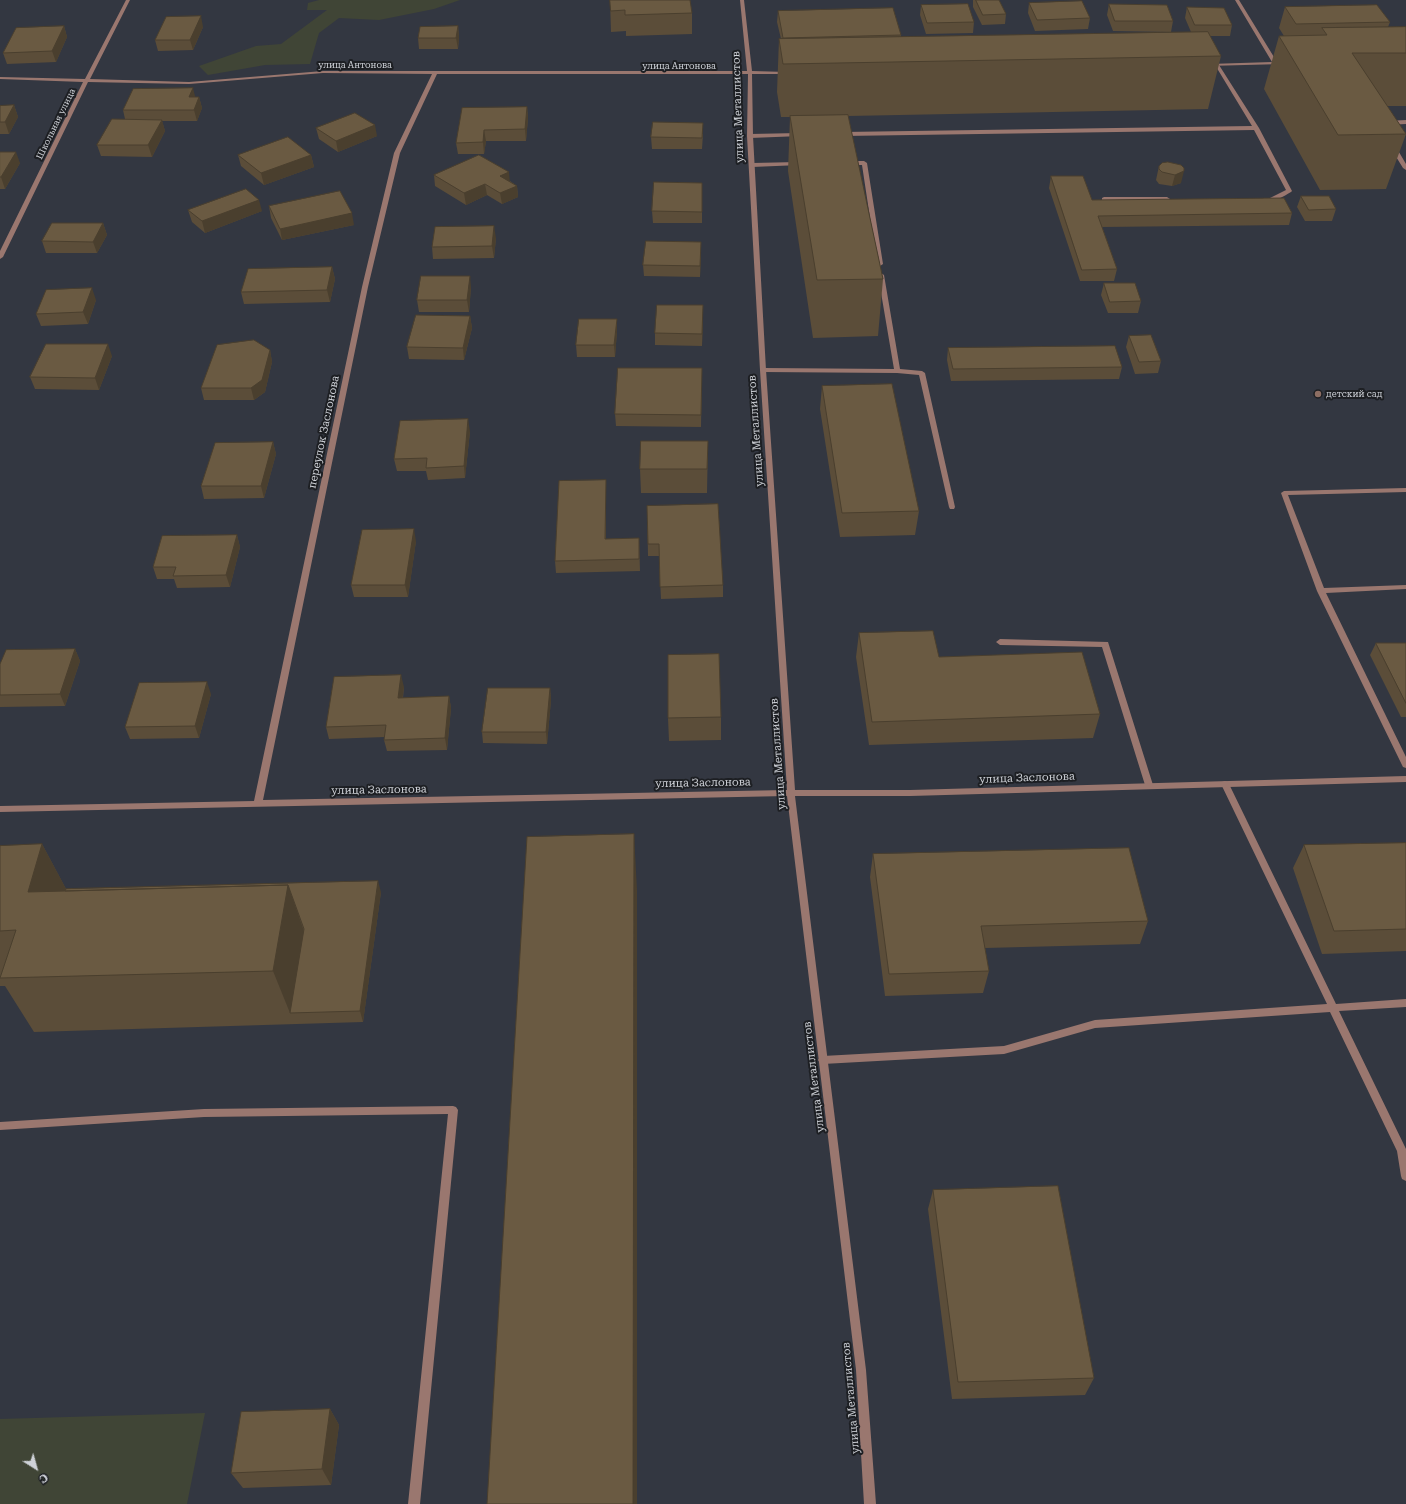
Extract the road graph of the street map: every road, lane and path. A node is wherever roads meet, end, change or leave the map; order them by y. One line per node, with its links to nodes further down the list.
1 (128, 0): 12 (street, Школьная улица)
2 (742, 0): 10 (street, улица Металлистов)
3 (1237, 0): 4 (street)
4 (1275, 63): 5 (street); 7 (street)
5 (1290, 63)
6 (1201, 65): 7 (street)
7 (1217, 65): 15 (street)
8 (435, 72): 10 (street, улица Антонова); 12 (street, улица Антонова); 40 (street, переулок Заслонова)
9 (789, 73): 10 (street, улица Антонова)
10 (750, 74): 18 (street, улица Металлистов)
11 (0, 78): 12 (street, улица Антонова)
12 (86, 81): 27 (street, Школьная улица)
13 (1406, 122): 14 (street)
14 (1379, 123)
15 (1256, 128): 16 (street); 26 (street)
16 (838, 134)
17 (806, 135): 18 (street)
18 (750, 136): 22 (street, улица Металлистов)
19 (1389, 140): 23 (street)
20 (804, 164): 22 (street)
21 (841, 164): 29 (street)
22 (752, 165): 28 (street, улица Металлистов)
23 (1406, 168)
24 (1104, 199): 25 (street)
25 (1175, 199)
26 (1255, 200)
27 (0, 257)
28 (763, 370): 29 (street); 39 (street, улица Металлистов)
29 (896, 371): 31 (street)
30 (1406, 490): 33 (street)
31 (952, 507)
32 (1406, 587): 33 (street)
33 (1321, 591): 35 (street)
34 (1000, 642): 38 (street)
35 (1406, 765)
36 (1406, 778): 37 (street, улица Заслонова)
37 (1225, 784): 38 (street, улица Заслонова); 43 (street)
38 (1149, 785): 39 (street, улица Заслонова)
39 (791, 793): 40 (street, улица Заслонова); 44 (street, улица Металлистов)
40 (258, 803): 41 (street, улица Заслонова)
41 (0, 809)
42 (1406, 1003): 43 (street)
43 (1333, 1008): 44 (street); 46 (street)
44 (823, 1060): 48 (street, улица Металлистов)
45 (0, 1126): 47 (street)
46 (1406, 1176)
47 (414, 1504)
48 (870, 1504)

